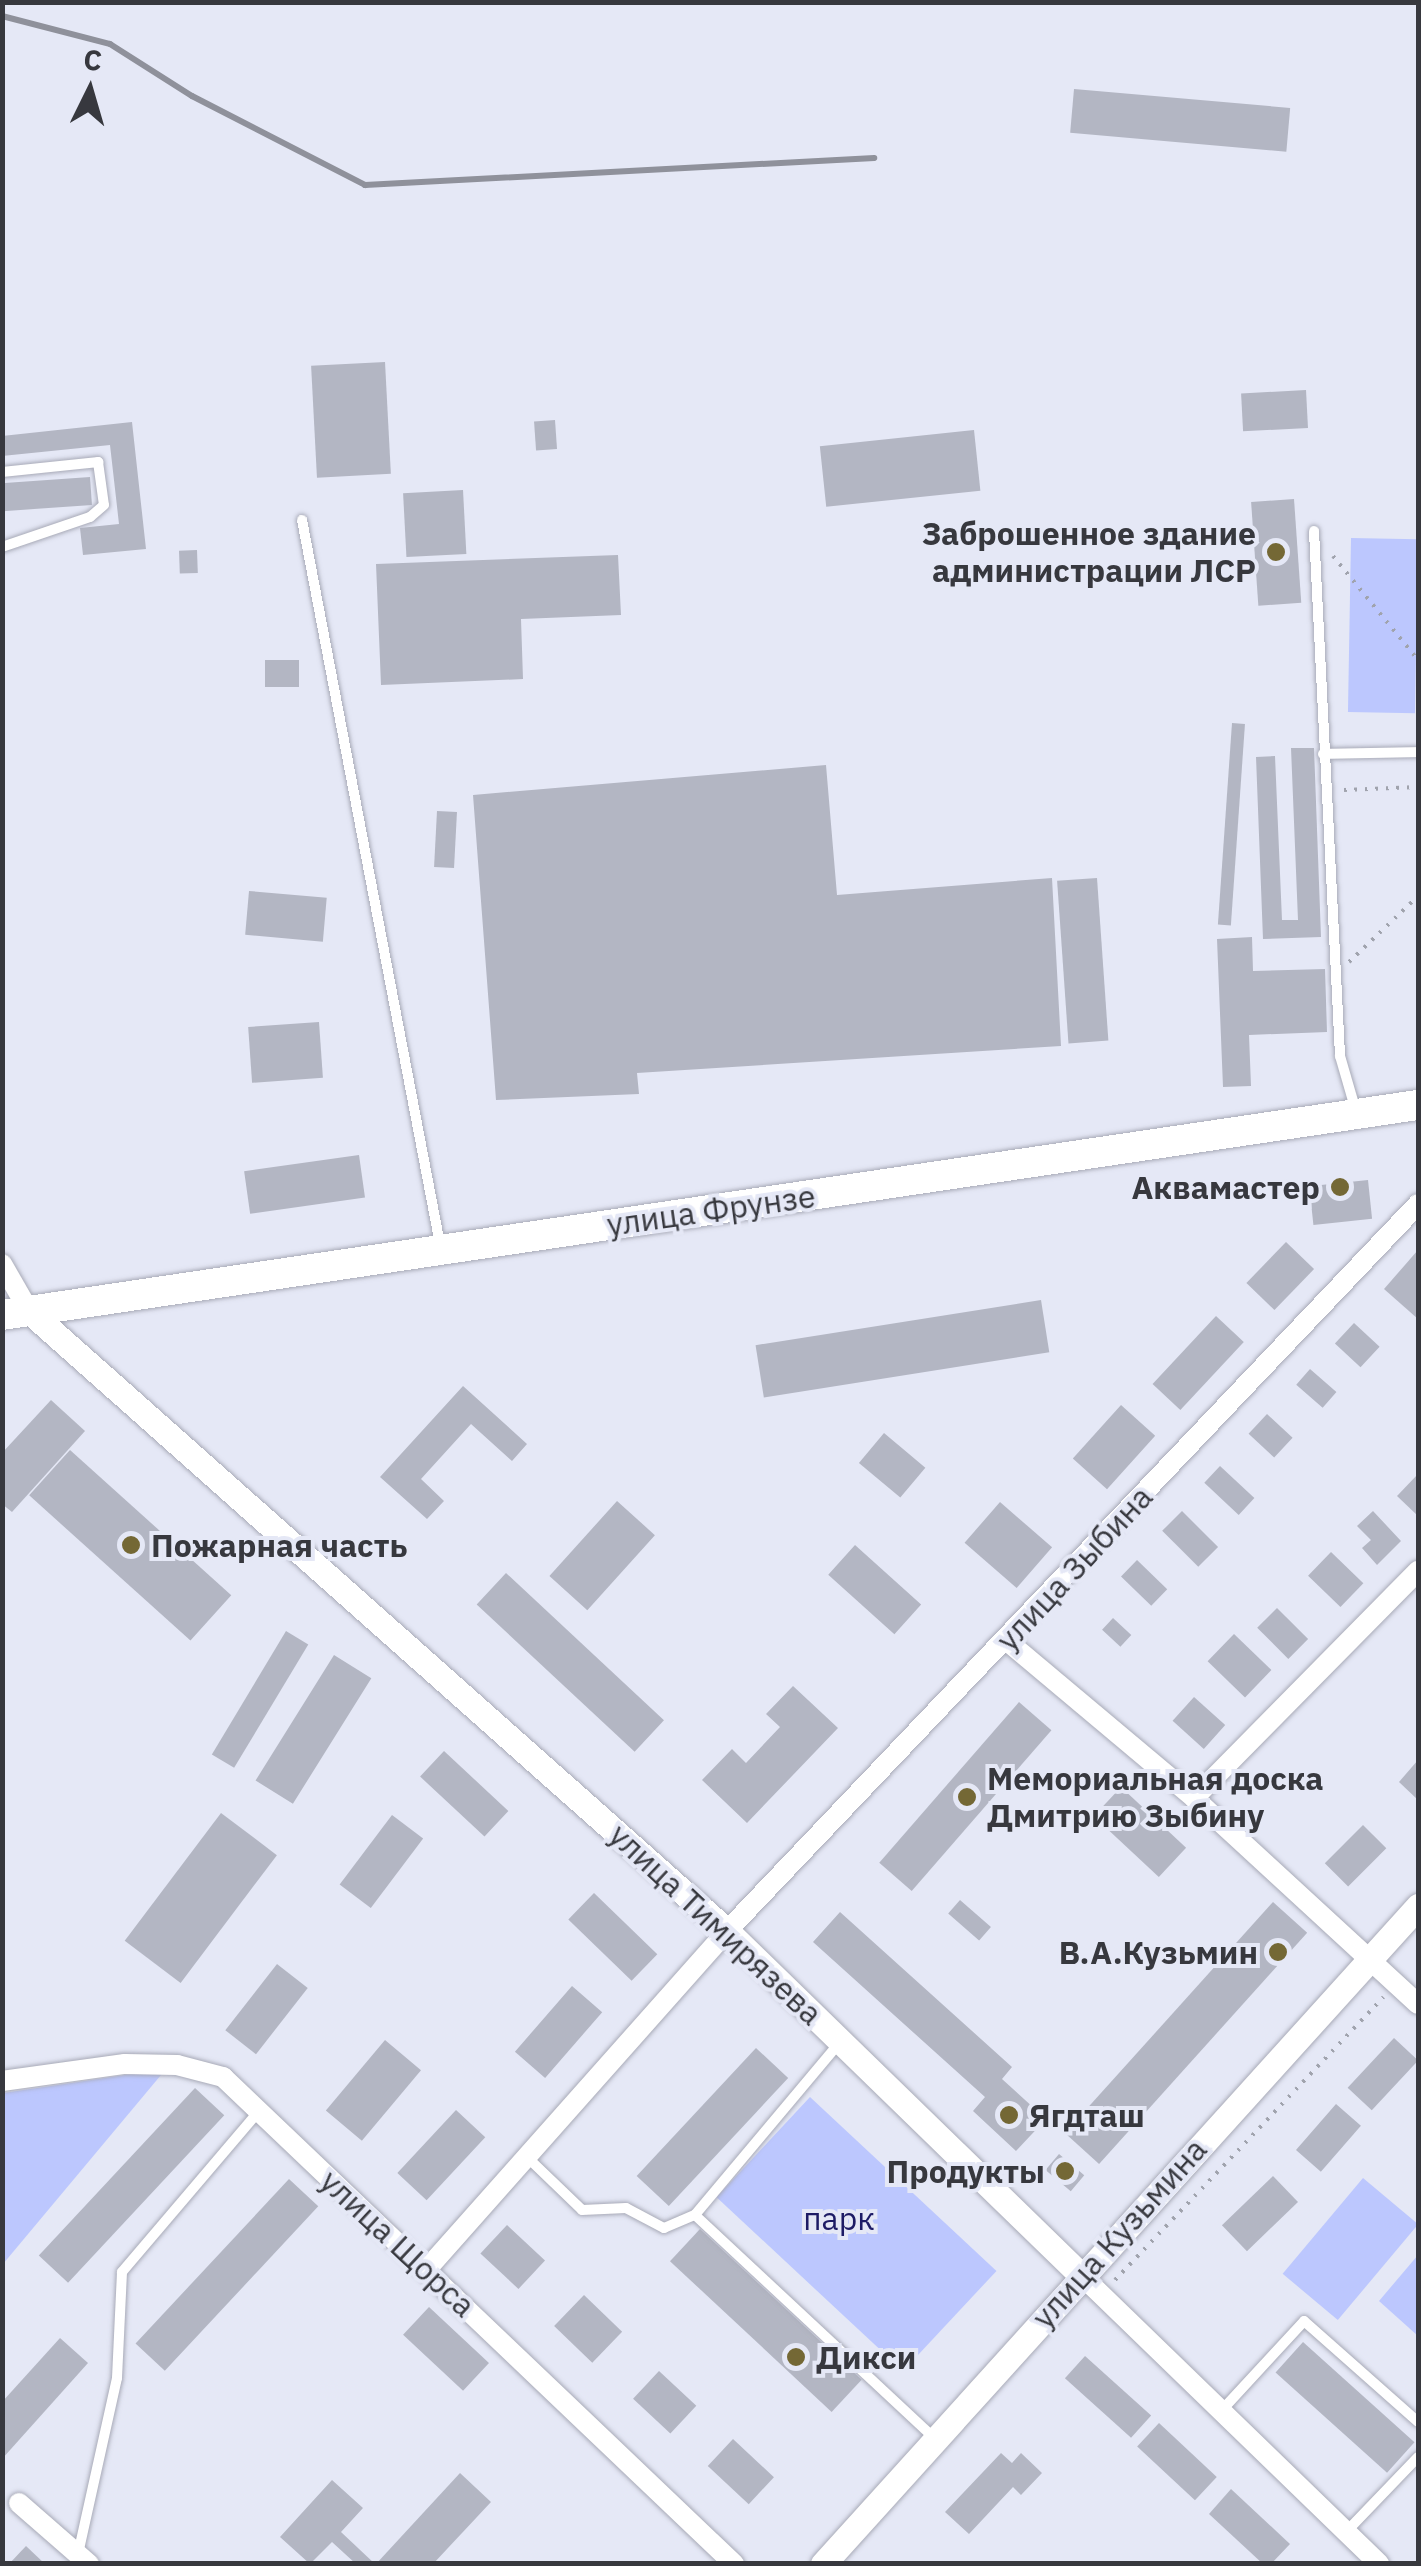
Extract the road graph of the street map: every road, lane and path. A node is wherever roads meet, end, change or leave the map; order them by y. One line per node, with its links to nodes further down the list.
1 (2, 472): 5 (lane)
2 (302, 520): 16 (lane)
3 (1314, 531): 8 (lane)
4 (1324, 546): 6 (path)
5 (2, 547)
6 (1418, 660)
7 (1418, 752): 8 (lane)
8 (1323, 754): 10 (lane)
9 (1418, 787): 10 (path)
10 (1324, 790): 12 (lane)
11 (1418, 896): 12 (path)
12 (1335, 976): 14 (lane)
13 (1418, 1105): 14 (main road, улица Фрунзе)
14 (1356, 1112): 16 (main road, улица Фрунзе)
15 (1418, 1204): 20 (street, улица Зыбина)
16 (441, 1250): 18 (main road, улица Фрунзе)
17 (2, 1264): 18 (street)
18 (16, 1313): 23 (street, улица Тимирязева)
19 (1418, 1571): 21 (street)
20 (1006, 1640): 21 (street); 23 (street, улица Зыбина)
21 (1194, 1798): 24 (street)
22 (1418, 1906): 24 (street, улица Кузьмина)
23 (727, 1931): 27 (street, улица Тимирязева); 30 (street, улица Зыбина)
24 (1371, 1956): 25 (street); 33 (street, улица Кузьмина)
25 (1398, 1983): 26 (street); 34 (path)
26 (1418, 2004)
27 (840, 2041): 31 (lane); 33 (street, улица Тимирязева)
28 (2, 2081): 29 (street, улица Щорса)
29 (259, 2111): 32 (street, улица Щорса); 41 (lane)
30 (527, 2156): 31 (lane); 32 (street, улица Зыбина)
31 (695, 2214): 37 (lane)
32 (427, 2269): 42 (street, улица Щорса)
33 (1082, 2275): 34 (street, улица Тимирязева); 37 (street, улица Кузьмина)
34 (1102, 2294): 35 (street, улица Тимирязева)
35 (1222, 2410): 36 (lane); 40 (street, улица Тимирязева)
36 (1418, 2422)
37 (934, 2439): 43 (street, улица Кузьмина)
38 (1418, 2458): 40 (lane)
39 (19, 2503): 41 (street)
40 (1346, 2532): 44 (street, улица Тимирязева)
41 (83, 2559)
42 (734, 2564)
43 (823, 2564)
44 (1379, 2564)

